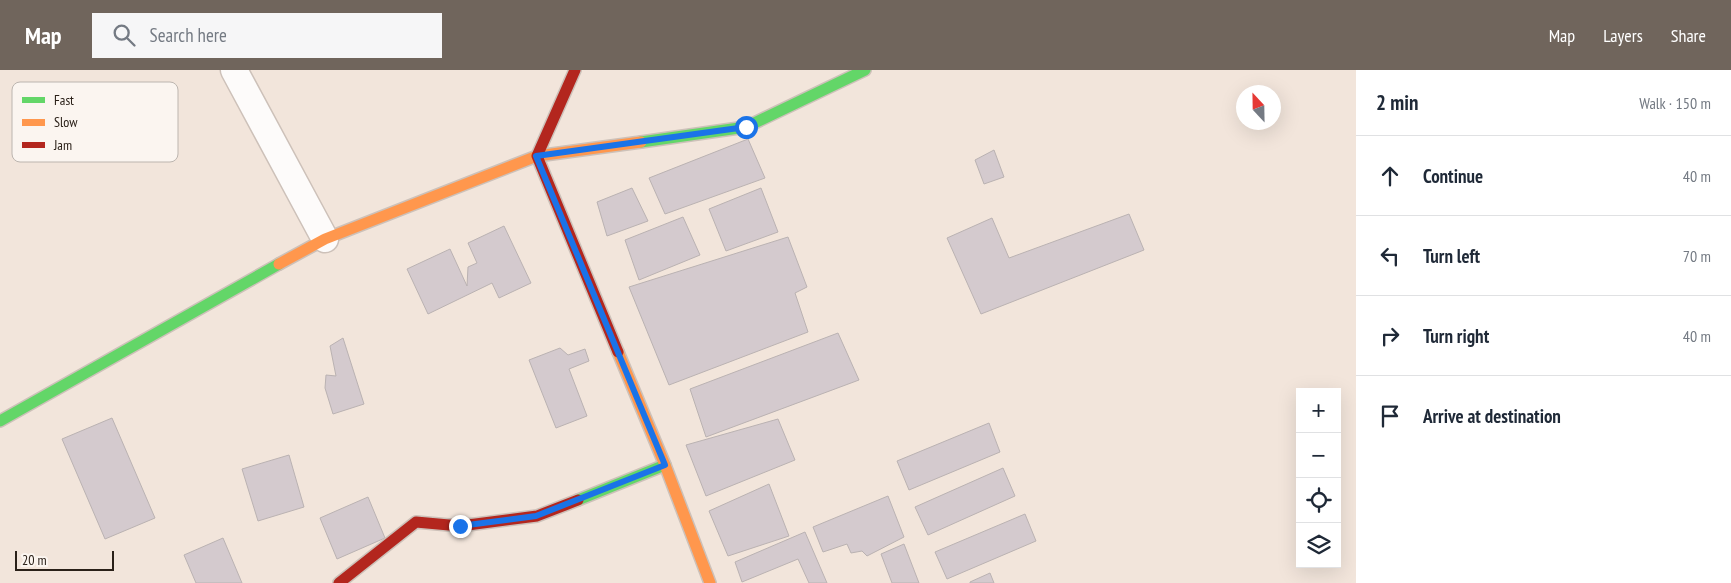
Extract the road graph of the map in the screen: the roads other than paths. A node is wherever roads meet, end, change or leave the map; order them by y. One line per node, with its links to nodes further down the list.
1 (234, 70): 5 (street)
2 (575, 70): 4 (main road)
3 (865, 70): 4 (main road)
4 (536, 156): 5 (main road); 7 (main road)
5 (325, 239): 6 (main road)
6 (0, 421)
7 (665, 465): 8 (main road); 9 (main road)
8 (339, 583)
9 (710, 583)

